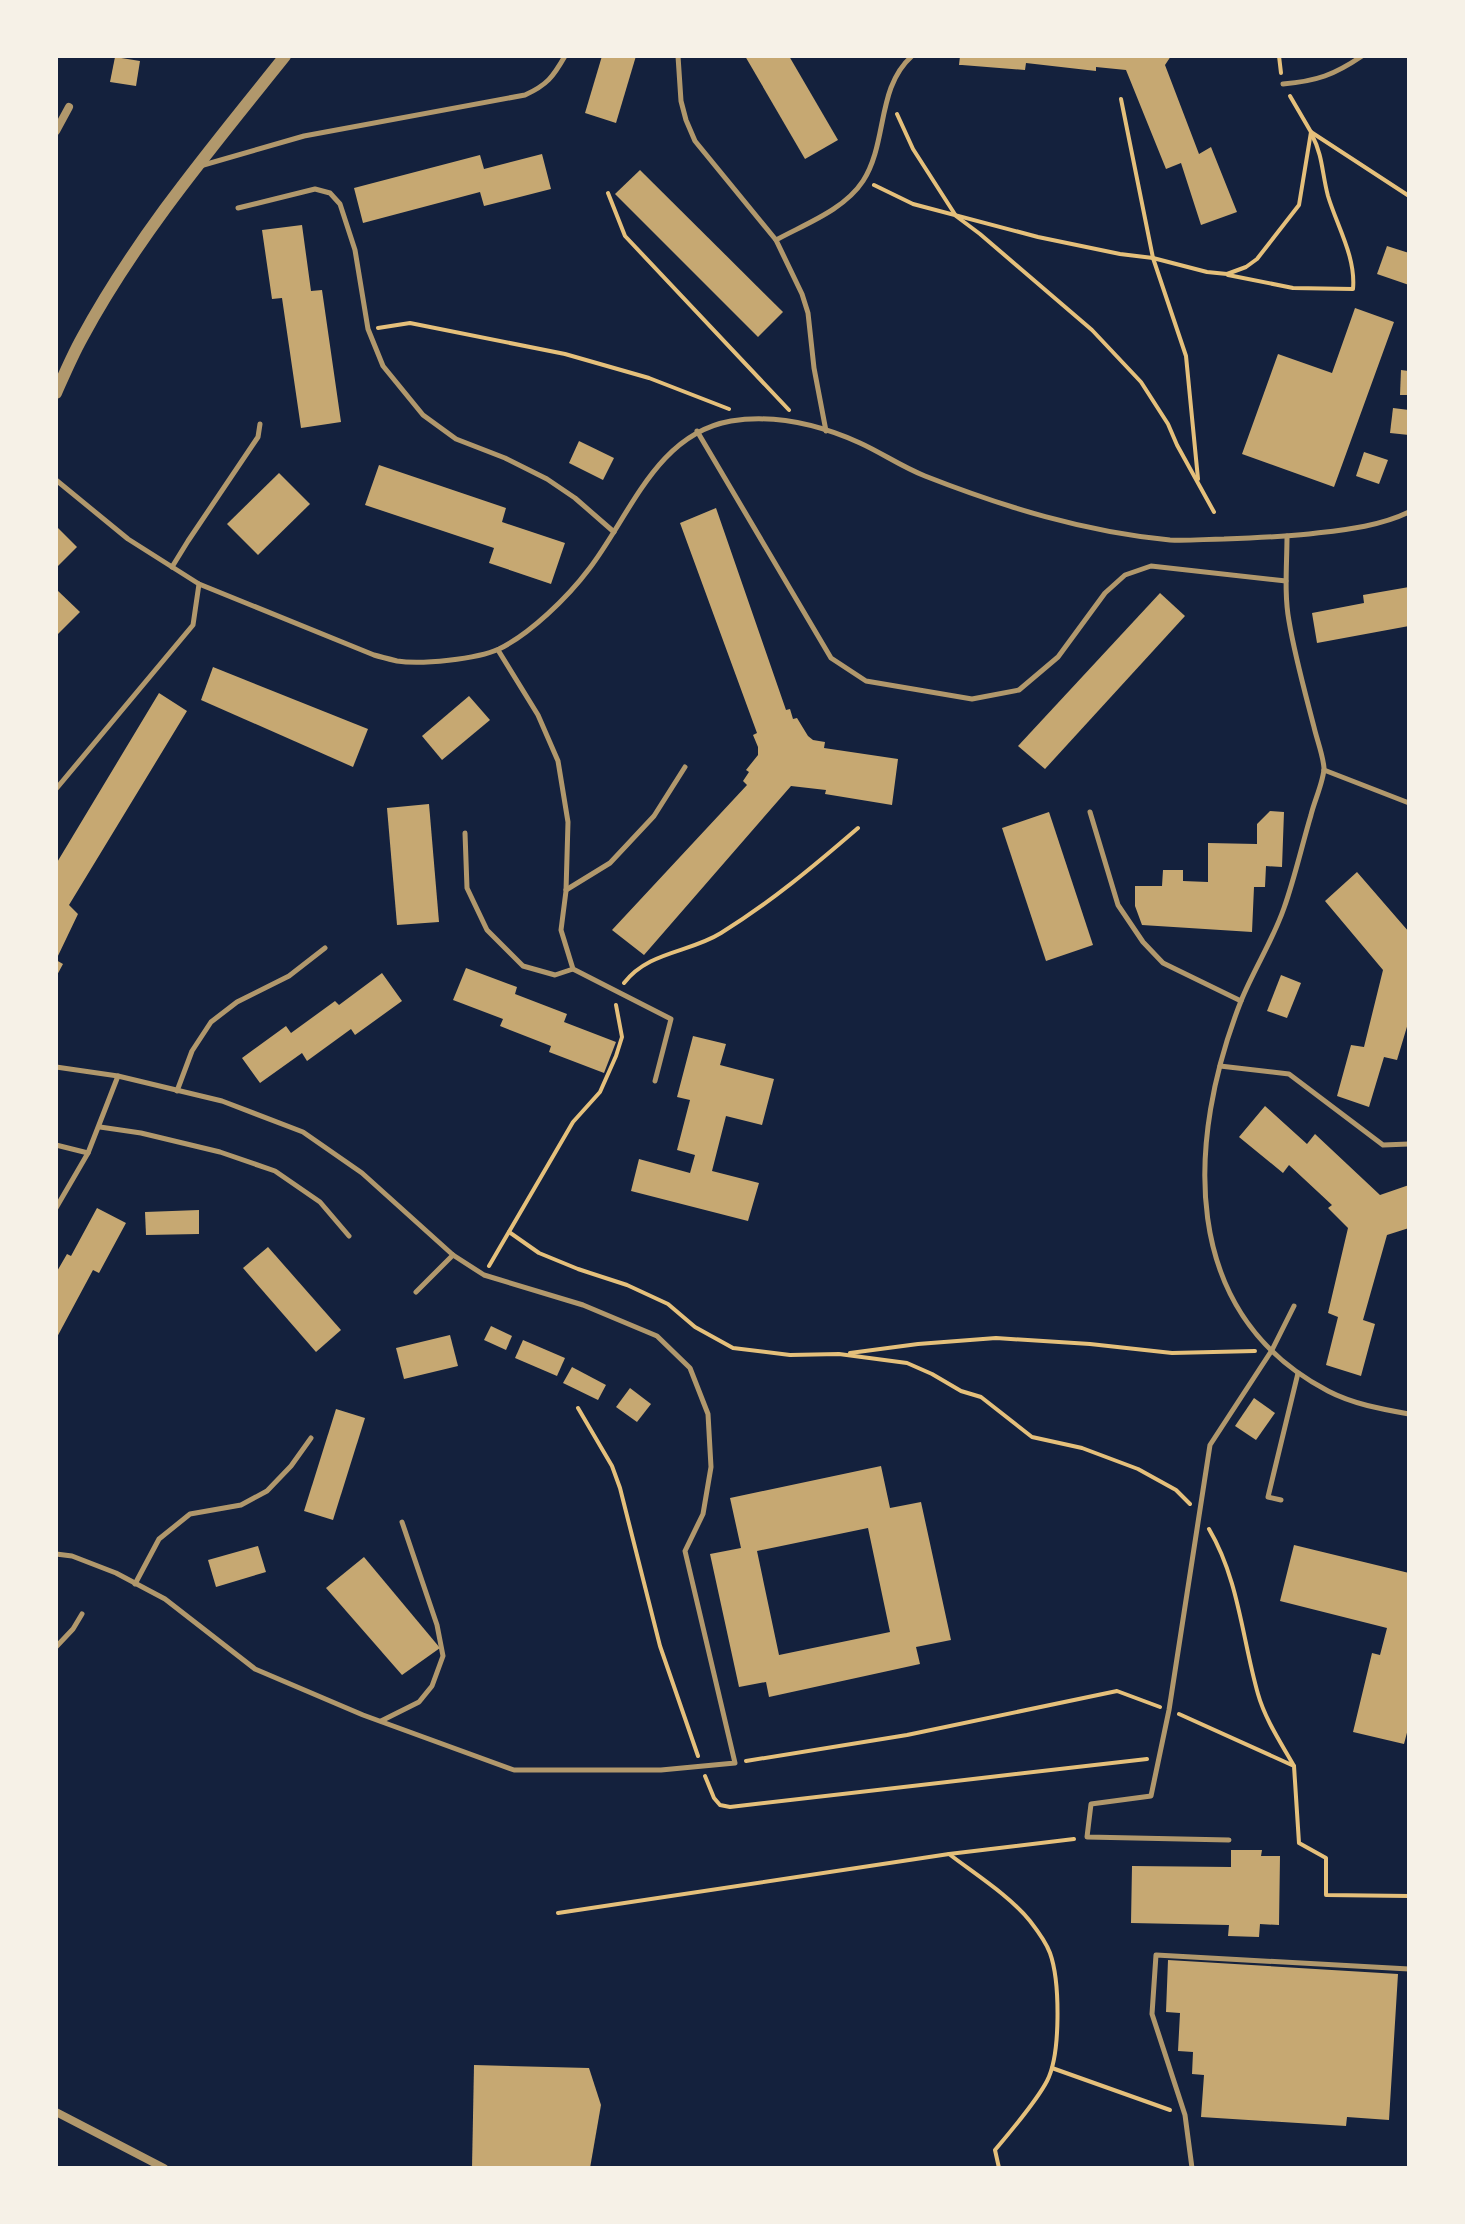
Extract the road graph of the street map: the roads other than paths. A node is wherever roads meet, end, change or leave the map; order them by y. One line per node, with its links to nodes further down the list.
1 (285, 56): 9 (street)
2 (565, 56): 9 (lane)
3 (678, 56): 11 (lane)
4 (912, 56): 11 (lane)
5 (1362, 56): 6 (lane)
6 (1283, 84)
7 (69, 107): 8 (street)
8 (56, 131)
9 (197, 167): 12 (street)
10 (238, 208): 18 (lane)
11 (776, 240): 15 (lane)
12 (56, 393)
13 (260, 424): 20 (lane)
14 (697, 431): 15 (lane); 18 (lane); 21 (lane)
15 (826, 431): 19 (lane)
16 (56, 480): 20 (lane)
17 (1409, 512): 19 (lane)
18 (614, 532): 23 (lane)
19 (1287, 536): 21 (lane)
20 (172, 567): 22 (lane)
21 (1286, 581): 25 (lane)
22 (199, 584): 23 (lane); 26 (lane)
23 (498, 650): 30 (lane)
24 (685, 767): 30 (lane)
25 (1324, 770): 27 (lane); 33 (lane)
26 (56, 789)
27 (1409, 803)
28 (1090, 812): 33 (lane)
29 (465, 833): 32 (lane)
30 (566, 891): 32 (lane)
31 (325, 948): 38 (lane)
32 (573, 969): 37 (lane)
33 (1241, 1001): 34 (lane)
34 (1220, 1066): 40 (lane); 48 (lane)
35 (56, 1067): 36 (lane)
36 (118, 1076): 38 (lane); 39 (lane)
37 (655, 1081)
38 (177, 1091): 45 (lane)
39 (100, 1127): 42 (lane); 44 (lane)
40 (1409, 1144)
41 (56, 1145): 42 (lane)
42 (88, 1153): 43 (lane)
43 (56, 1208)
44 (349, 1236)
45 (453, 1255): 46 (lane); 58 (lane)
46 (416, 1292)
47 (1294, 1306): 48 (lane)
48 (1272, 1350): 49 (lane); 59 (lane)
49 (1298, 1373): 50 (lane); 52 (lane)
50 (1409, 1414)
51 (311, 1438): 55 (lane)
52 (1281, 1500)
53 (402, 1522): 58 (lane)
54 (56, 1554): 55 (lane)
55 (135, 1584): 58 (lane)
56 (82, 1614): 57 (lane)
57 (56, 1647)
58 (381, 1722)
59 (1229, 1840)
60 (1409, 1969): 63 (lane)
61 (56, 2112): 62 (street)
62 (164, 2168)
63 (1192, 2168)

